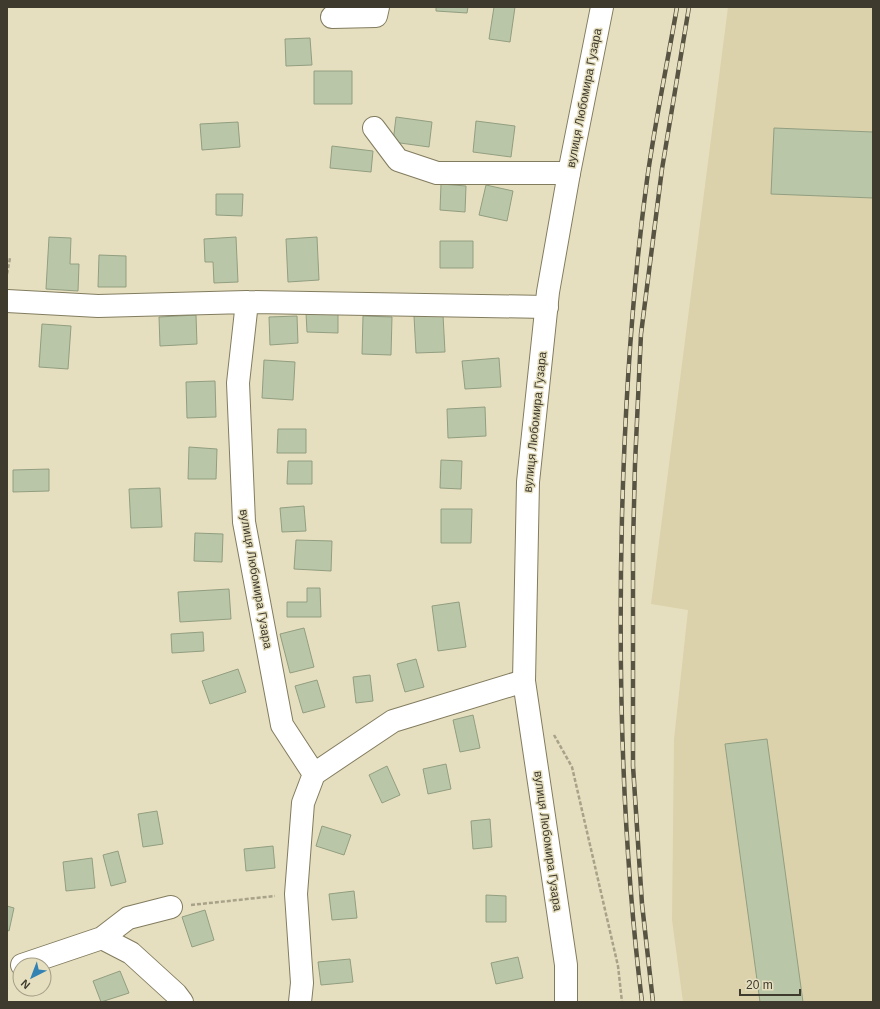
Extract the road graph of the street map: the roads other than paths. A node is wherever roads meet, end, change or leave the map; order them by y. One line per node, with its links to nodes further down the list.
1 (378, 7): 3 (street)
2 (602, 7): 5 (street, вулиця Любомира Гузара)
3 (332, 17)
4 (374, 128): 5 (street)
5 (569, 173): 8 (street, вулиця Любомира Гузара)
6 (7, 301): 7 (street)
7 (247, 302): 8 (street); 10 (street, вулиця Любомира Гузара)
8 (546, 307): 9 (street, вулиця Любомира Гузара)
9 (524, 681): 10 (street); 16 (street, вулиця Любомира Гузара)
10 (314, 774): 15 (street)
11 (171, 907): 12 (street)
12 (102, 938): 13 (street); 14 (street)
13 (45, 957)
14 (182, 1002)
15 (300, 1002)
16 (566, 1002)

